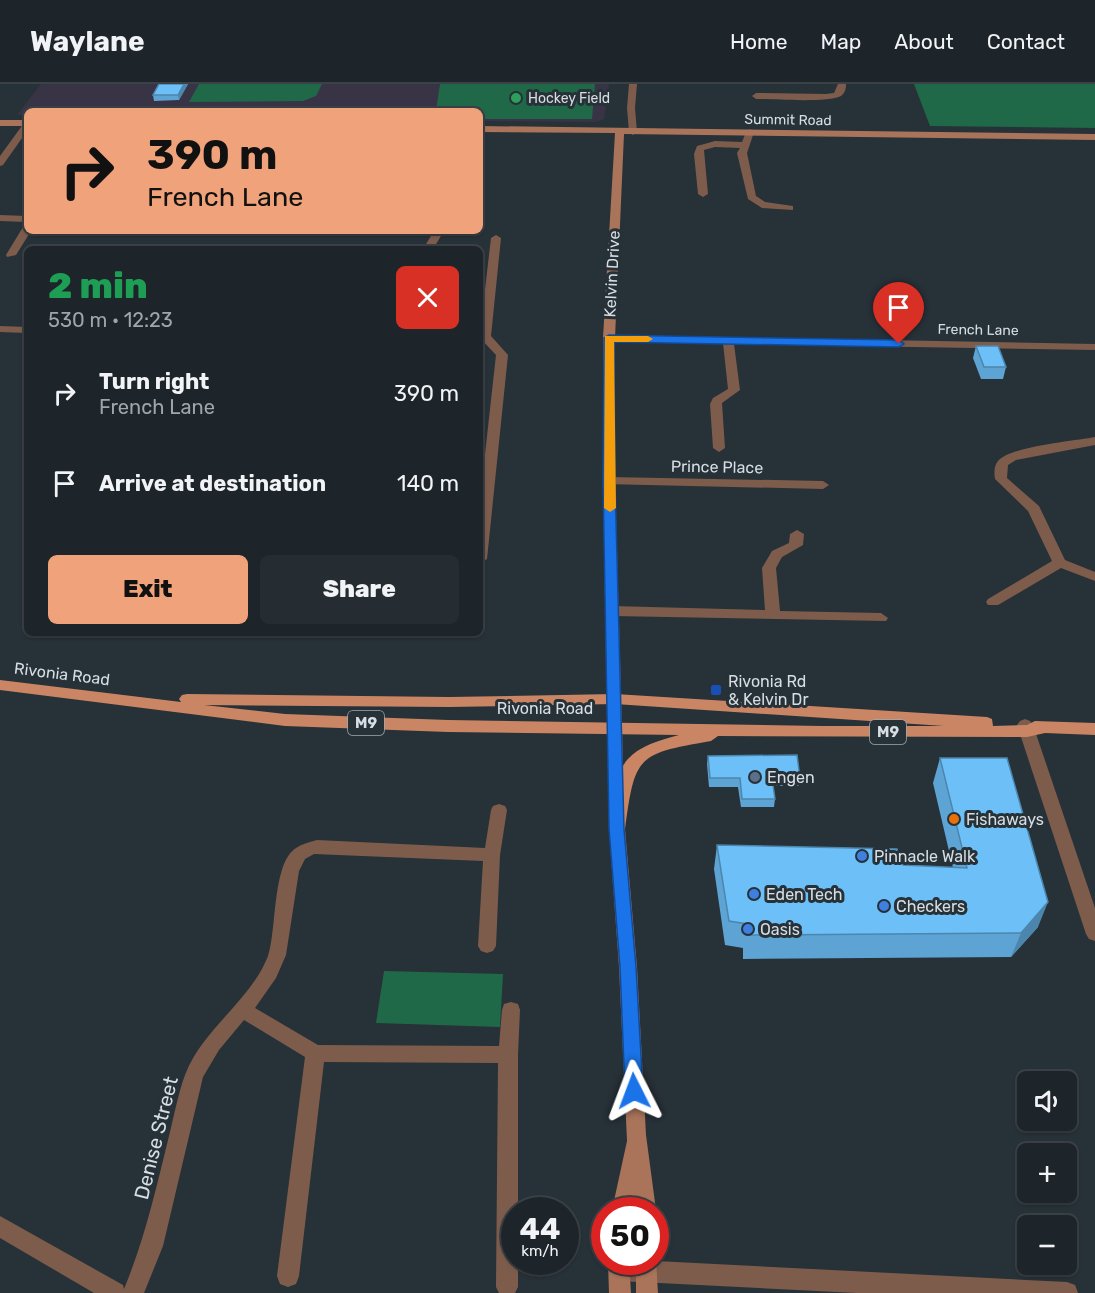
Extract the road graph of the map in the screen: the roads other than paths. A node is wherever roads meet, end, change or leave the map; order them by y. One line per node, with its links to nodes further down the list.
1 (633, 84): 9 (street)
2 (842, 84): 3 (street)
3 (756, 96)
4 (0, 123): 5 (main road)
5 (24, 124)
6 (24, 128): 13 (street)
7 (483, 129): 8 (main road, Summit Road)
8 (620, 132): 9 (main road, Summit Road); 24 (main road, Kelvin Drive)
9 (633, 132): 10 (main road, Summit Road)
10 (750, 132): 11 (main road, Summit Road); 12 (street)
11 (1095, 137)
12 (743, 146): 14 (street); 15 (street)
13 (0, 163)
14 (704, 195)
15 (790, 208)
16 (0, 218): 17 (street)
17 (24, 219)
18 (24, 234): 20 (street)
19 (496, 238): 23 (street)
20 (11, 255)
21 (0, 329): 22 (street)
22 (24, 330)
23 (483, 337): 31 (street)
24 (609, 338): 25 (street, French Lane); 29 (main road, Kelvin Drive)
25 (728, 341): 26 (street, French Lane); 28 (street)
26 (1095, 347)
27 (1095, 441): 33 (street)
28 (720, 448)
29 (609, 481): 30 (street, Prince Place); 36 (main road, Kelvin Drive)
30 (824, 485)
31 (483, 530)
32 (797, 534): 37 (street)
33 (1060, 563): 34 (street); 35 (street)
34 (1095, 577)
35 (993, 602)
36 (612, 612): 37 (street); 41 (main road, Kelvin Drive)
37 (773, 616): 38 (street)
38 (881, 618)
39 (0, 685): 40 (main road, Rivonia Road / M9)
40 (120, 699): 41 (main road, Rivonia Road / M9); 42 (main road, Rivonia Road / M9)
41 (615, 699): 42 (main road, Kelvin Drive); 43 (main road, Rivonia Road / M9)
42 (614, 727): 44 (main road, Rivonia Road / M9); 47 (main road, Kelvin Drive)
43 (1032, 728): 44 (main road, Rivonia Road / M9); 45 (main road, Rivonia Road / M9); 49 (street)
44 (749, 729): 47 (main road)
45 (1095, 729)
46 (499, 810): 48 (street)
47 (617, 829): 55 (main road, Kelvin Drive)
48 (492, 855): 50 (street); 51 (street, Denise Street)
49 (1095, 934)
50 (487, 946)
51 (243, 1010): 53 (street); 64 (street, Denise Street)
52 (511, 1010): 54 (street)
53 (315, 1053): 54 (street); 60 (street)
54 (508, 1055): 62 (street)
55 (636, 1135): 56 (main road, Kelvin Drive); 57 (main road, Kelvin Drive)
56 (624, 1197)
57 (644, 1197)
58 (0, 1226): 63 (street)
59 (619, 1275): 65 (main road)
60 (288, 1276)
61 (647, 1276): 66 (street)
62 (507, 1287)
63 (115, 1293)
64 (134, 1293)
65 (620, 1293)
66 (1067, 1293)

